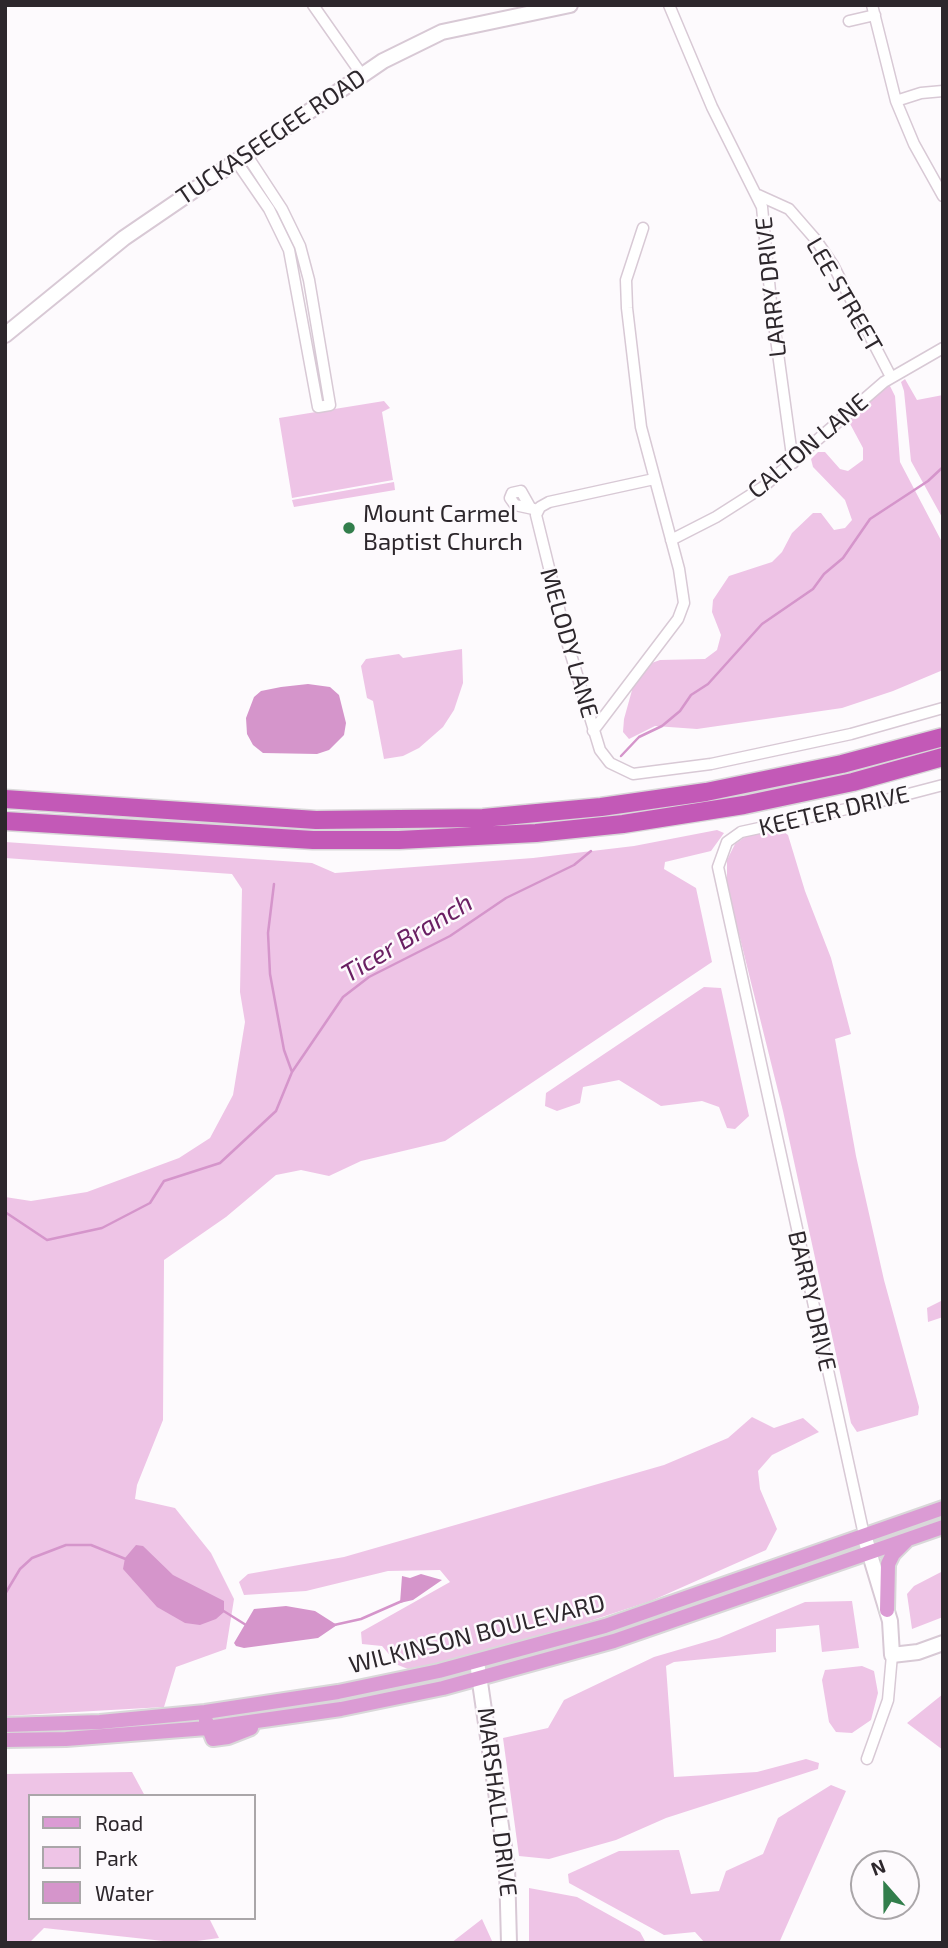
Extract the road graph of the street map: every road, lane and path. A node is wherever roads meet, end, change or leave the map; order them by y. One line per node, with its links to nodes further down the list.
1 (313, 5): 6 (street)
2 (570, 5): 6 (street, TUCKASEEGEE ROAD)
3 (668, 5): 10 (street, LARRY DRIVE)
4 (874, 10): 5 (street); 8 (street)
5 (849, 21)
6 (362, 75): 9 (street, TUCKASEEGEE ROAD)
7 (943, 91): 8 (street)
8 (896, 101): 11 (street)
9 (241, 157): 9 (street); 13 (street, TUCKASEEGEE ROAD)
10 (758, 195): 15 (street, LEE STREET); 16 (street, LARRY DRIVE)
11 (943, 196)
12 (643, 228): 17 (street)
13 (5, 335)
14 (943, 348): 15 (street, CALTON LANE)
15 (891, 377): 16 (street, CALTON LANE)
16 (793, 463): 18 (street, CALTON LANE)
17 (654, 479): 18 (street); 20 (street, MELODY LANE)
18 (671, 540): 20 (street)
19 (943, 708): 20 (street, MELODY LANE)
20 (593, 731)
21 (943, 737): 24 (highway)
22 (943, 757): 25 (highway)
23 (943, 785): 26 (street, KEETER DRIVE)
24 (5, 799)
25 (5, 821)
26 (727, 842): 29 (street, BARRY DRIVE)
27 (943, 1508): 29 (main road, WILKINSON BOULEVARD)
28 (943, 1527): 30 (main road, WILKINSON BOULEVARD)
29 (864, 1535): 31 (street, BARRY DRIVE); 35 (main road, WILKINSON BOULEVARD)
30 (912, 1537): 31 (main road, WILKINSON BOULEVARD); 32 (main road)
31 (869, 1552): 32 (street, BARRY DRIVE); 36 (main road, WILKINSON BOULEVARD)
32 (887, 1610): 34 (street, BARRY DRIVE)
33 (943, 1643): 34 (street)
34 (892, 1655): 41 (street, BARRY DRIVE)
35 (477, 1662): 36 (street, MARSHALL DRIVE); 37 (main road, WILKINSON BOULEVARD)
36 (481, 1679): 39 (main road, WILKINSON BOULEVARD); 42 (street, MARSHALL DRIVE)
37 (205, 1712): 38 (main road, WILKINSON BOULEVARD); 39 (main road)
38 (5, 1725)
39 (207, 1728): 40 (main road)
40 (5, 1740)
41 (867, 1759)
42 (509, 1943)

